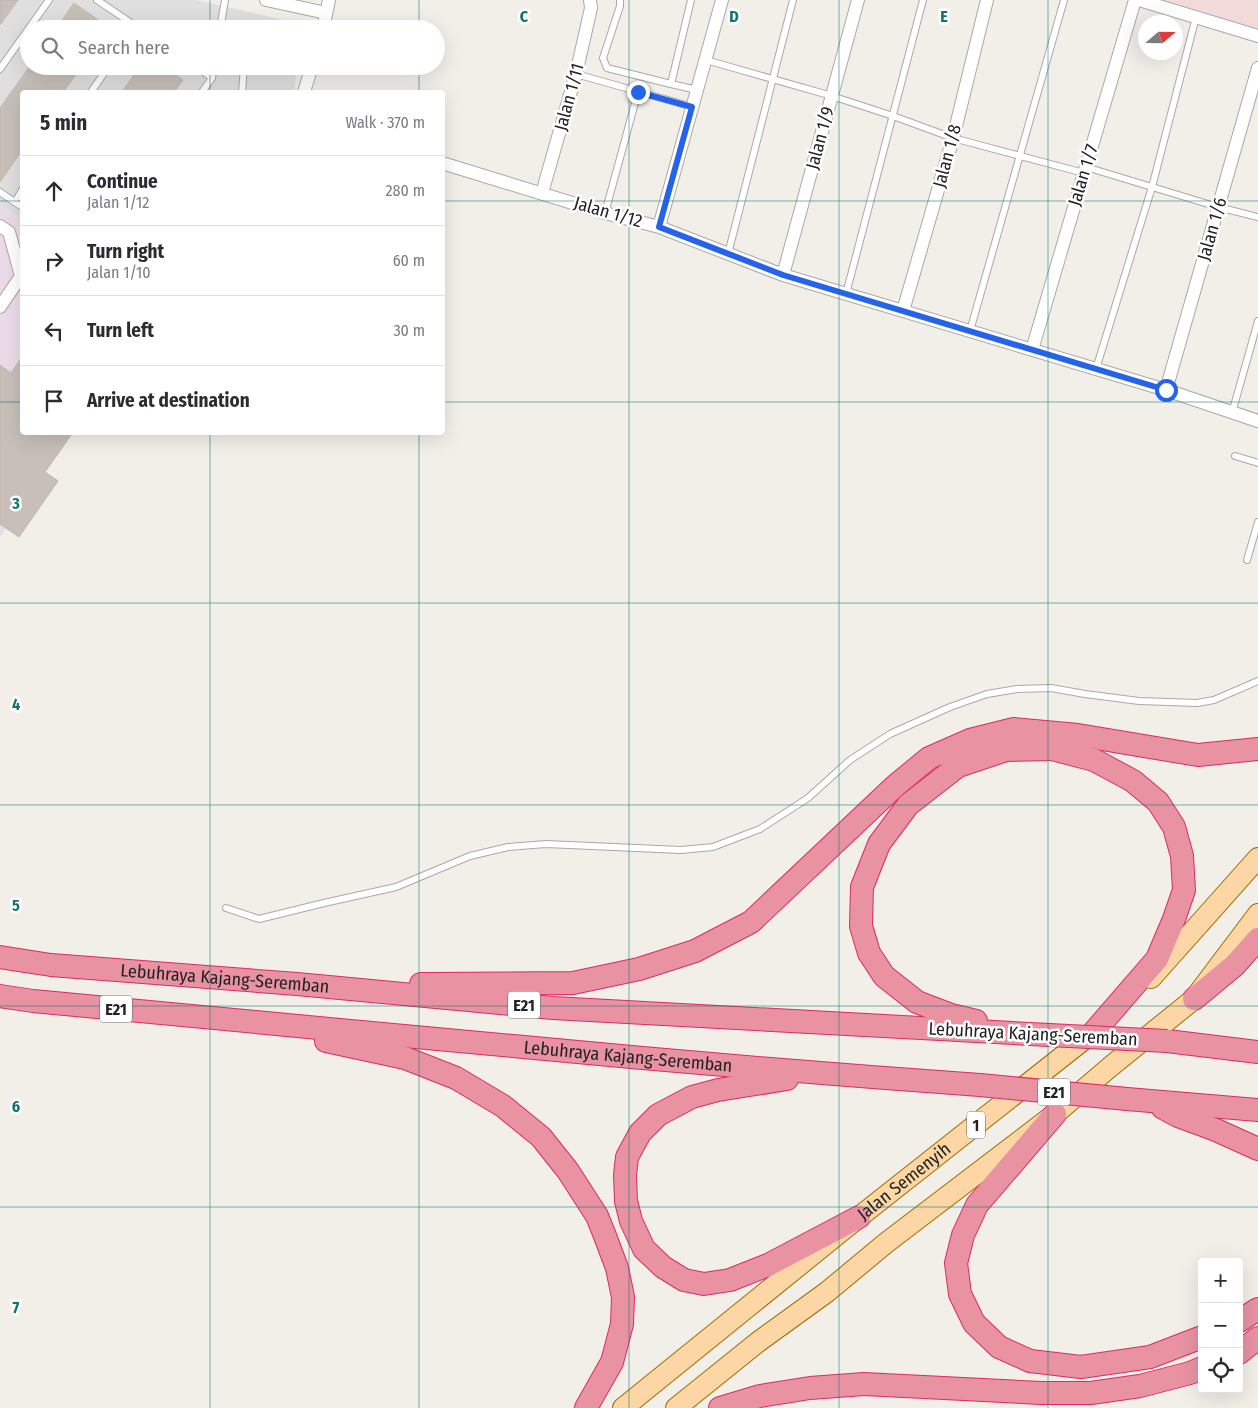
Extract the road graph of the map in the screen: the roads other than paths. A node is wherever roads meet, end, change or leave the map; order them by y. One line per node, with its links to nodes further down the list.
1 (49, 0): 20 (lane)
2 (97, 0): 21 (lane)
3 (225, 0): 22 (lane)
4 (266, 0): 17 (street)
5 (329, 0): 18 (street)
6 (590, 0): 29 (street, Jalan 1/11)
7 (620, 0): 37 (lane)
8 (691, 0): 37 (lane)
9 (722, 0): 26 (street)
10 (793, 0): 36 (lane)
11 (858, 0): 44 (street, Jalan 1/9)
12 (924, 0): 46 (lane)
13 (987, 0): 47 (street, Jalan 1/8)
14 (1064, 0): 48 (lane)
15 (1135, 0): 50 (street, Jalan 1/7)
16 (1140, 0): 19 (street)
17 (292, 3): 18 (street)
18 (326, 13): 23 (street)
19 (1196, 17): 24 (street); 51 (lane)
20 (35, 20)
21 (126, 20)
22 (222, 20)
23 (325, 20)
24 (1258, 36)
25 (20, 41): 28 (lane)
26 (706, 60): 36 (lane); 42 (street)
27 (1258, 68): 57 (street, Jalan 1/6)
28 (0, 69)
29 (576, 74): 43 (lane); 54 (street, Jalan 1/11)
30 (103, 75): 38 (lane)
31 (208, 75): 35 (lane)
32 (212, 75): 35 (lane)
33 (243, 75): 40 (lane)
34 (309, 75): 41 (street)
35 (212, 78): 39 (lane)
36 (772, 78): 44 (lane); 62 (lane)
37 (671, 84): 42 (lane)
38 (92, 90)
39 (203, 90)
40 (242, 90)
41 (305, 90)
42 (697, 90): 45 (street)
43 (638, 92): 45 (lane); 58 (lane)
44 (832, 96): 46 (lane); 64 (street, Jalan 1/9)
45 (692, 107): 61 (street)
46 (893, 116): 47 (lane); 66 (lane)
47 (953, 138): 48 (lane); 68 (street, Jalan 1/8)
48 (1019, 157): 50 (lane); 70 (lane)
49 (445, 165): 54 (street, Jalan 1/12)
50 (1085, 170): 51 (lane); 71 (street, Jalan 1/7)
51 (1152, 187): 57 (lane); 72 (lane)
52 (0, 192): 55 (lane)
53 (20, 193): 55 (lane)
54 (542, 193): 58 (street, Jalan 1/12)
55 (14, 202): 56 (lane)
56 (20, 206)
57 (1218, 207): 59 (lane); 73 (street, Jalan 1/6)
58 (605, 212): 61 (street, Jalan 1/12)
59 (1258, 217)
60 (0, 226): 63 (street)
61 (659, 227): 62 (street, Jalan 1/12)
62 (728, 254): 64 (street, Jalan 1/12)
63 (20, 272)
64 (783, 275): 66 (street, Jalan 1/12)
65 (20, 277): 67 (street)
66 (846, 294): 68 (street, Jalan 1/12)
67 (0, 307)
68 (903, 311): 70 (street, Jalan 1/12)
69 (1258, 321): 74 (lane)
70 (970, 331): 71 (street, Jalan 1/12)
71 (1032, 350): 72 (street, Jalan 1/12)
72 (1096, 369): 73 (street, Jalan 1/12)
73 (1166, 390): 74 (street, Jalan 1/12)
74 (1232, 413): 75 (street, Jalan 1/12)
75 (1258, 421)
76 (1235, 456): 77 (lane)
77 (1258, 463)
78 (1258, 522): 79 (lane)
79 (1247, 560)
80 (1258, 680): 83 (lane)
81 (1258, 749): 87 (highway)
82 (1258, 858): 92 (main road, Jalan Semenyih / 1)
83 (226, 908)
84 (1258, 914): 89 (main road, 1)
85 (1258, 940): 89 (highway)
86 (0, 957): 87 (highway, Lebuhraya Kajang-Seremban / E21)
87 (297, 984): 91 (highway, Lebuhraya Kajang-Seremban / E21)
88 (0, 996): 90 (highway, Lebuhraya Kajang-Seremban / E21)
89 (1194, 999): 97 (main road, 1)
90 (233, 1021): 94 (highway, Lebuhraya Kajang-Seremban / E21); 106 (highway)
91 (1020, 1033): 92 (highway); 93 (highway, Lebuhraya Kajang-Seremban / E21, bridge)
92 (1093, 1033): 99 (main road, Jalan Semenyih / 1)
93 (1258, 1052)
94 (815, 1073): 95 (highway, Lebuhraya Kajang-Seremban / E21, bridge); 99 (highway)
95 (1150, 1101): 96 (highway, Lebuhraya Kajang-Seremban / E21); 98 (highway)
96 (1258, 1110)
97 (1054, 1114): 103 (highway); 108 (main road, 1)
98 (1258, 1149)
99 (859, 1217): 107 (main road, Jalan Semenyih / 1)
100 (1258, 1308): 101 (highway)
101 (1243, 1318)
102 (1258, 1338): 104 (highway)
103 (1198, 1339)
104 (1243, 1350)
105 (1198, 1370): 109 (highway)
106 (586, 1408)
107 (623, 1408)
108 (676, 1408)
109 (720, 1408)

